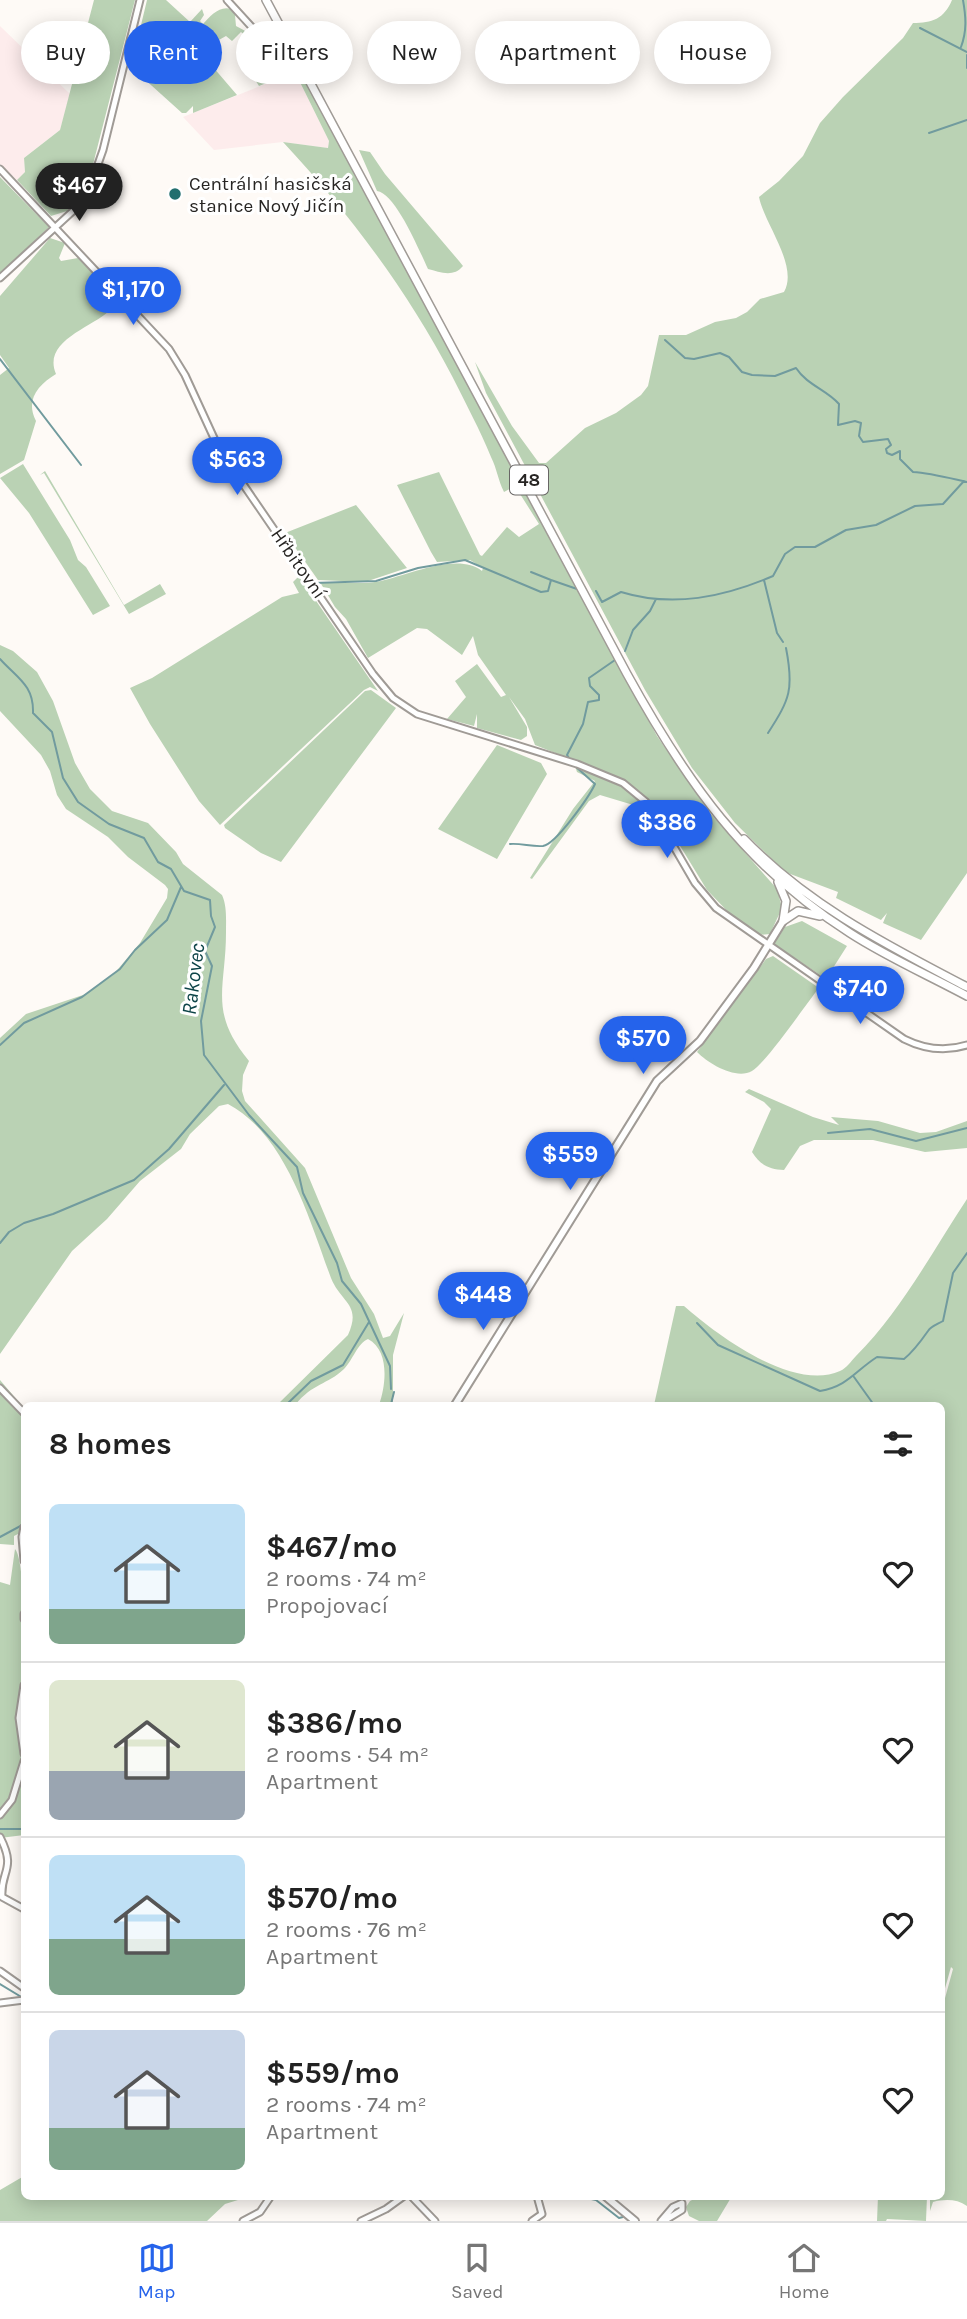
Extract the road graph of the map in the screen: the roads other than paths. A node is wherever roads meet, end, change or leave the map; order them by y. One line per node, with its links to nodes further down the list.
1 (140, 0): 7 (street)
2 (227, 0): 5 (street)
3 (266, 0): 9 (highway, 48)
4 (272, 0): 13 (highway, 48)
5 (246, 21)
6 (0, 169): 7 (street, Hřbitovní)
7 (55, 227): 8 (street); 12 (street, Hřbitovní)
8 (0, 278)
9 (763, 864): 10 (highway, 48); 11 (highway, 48)
10 (783, 921): 11 (highway, 48); 12 (main road)
11 (833, 922): 13 (highway, 48)
12 (768, 946): 15 (street, Hřbitovní); 17 (main road)
13 (961, 987): 14 (highway)
14 (967, 996)
15 (967, 1045)
16 (0, 1388): 18 (street)
17 (457, 1402)
18 (21, 1410)
19 (21, 1705): 20 (street)
20 (21, 1732)
21 (21, 1771): 22 (street)
22 (0, 1815)
23 (0, 1837): 24 (street)
24 (21, 1907)
25 (0, 1970): 26 (street)
26 (21, 1986)
27 (21, 2000): 28 (street)
28 (0, 2003)
29 (269, 2200): 34 (street)
30 (398, 2200): 35 (street)
31 (415, 2200): 36 (street)
32 (538, 2200): 37 (street)
33 (610, 2200): 38 (main road)
34 (243, 2221)
35 (361, 2221)
36 (435, 2221)
37 (532, 2221)
38 (635, 2221)

